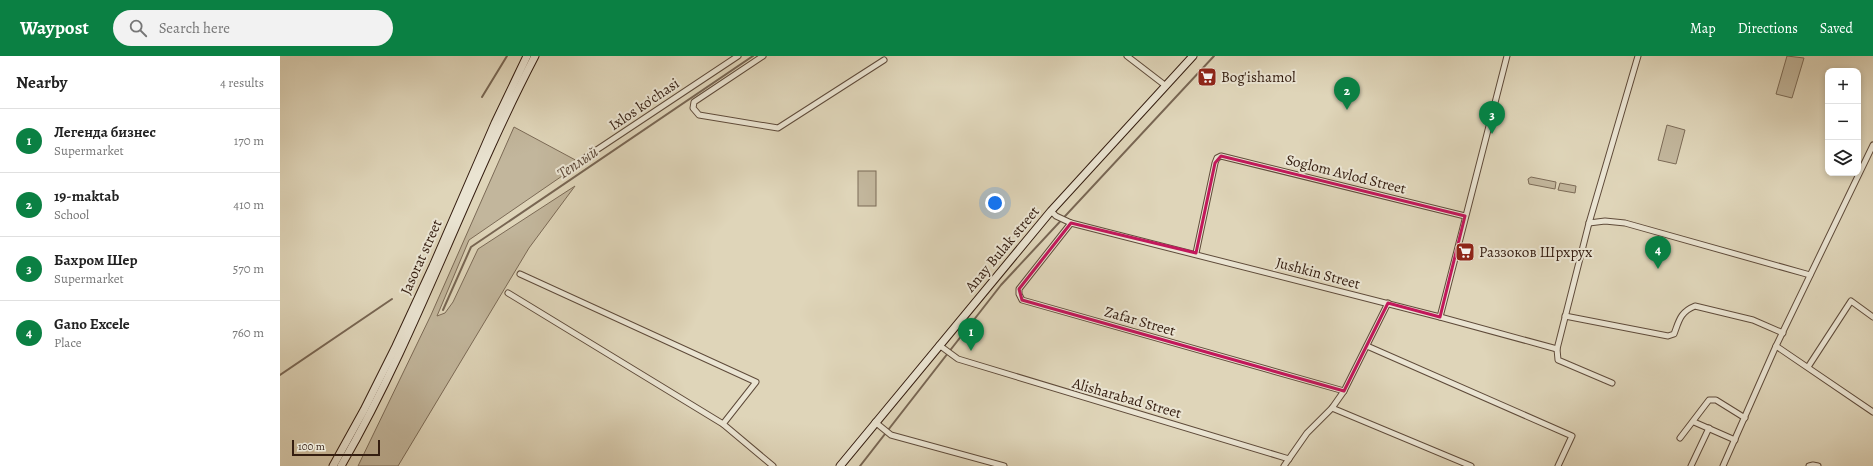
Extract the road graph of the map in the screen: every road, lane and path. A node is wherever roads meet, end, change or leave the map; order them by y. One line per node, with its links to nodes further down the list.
1 (527, 56): 43 (main road, Jasorat street)
2 (535, 56): 44 (main road, Jasorat street)
3 (738, 56): 12 (street, Ixlos ko'chasi)
4 (763, 56): 9 (street)
5 (1127, 56): 10 (street)
6 (1193, 56): 10 (main road, Anay Bulak street)
7 (1507, 56): 14 (street)
8 (1638, 56): 16 (street)
9 (884, 60)
10 (1166, 86): 13 (main road, Anay Bulak street)
11 (1873, 145): 19 (street)
12 (583, 159)
13 (1053, 214): 15 (street, Jushkin Street); 28 (main road, Anay Bulak street)
14 (1465, 216): 17 (street, Soglom Avlod Street); 23 (street)
15 (1072, 223): 17 (street, Jushkin Street); 32 (street, Zafar Street)
16 (1589, 223): 19 (street); 22 (street)
17 (1196, 253): 21 (street, Jushkin Street)
18 (520, 274): 37 (street)
19 (1810, 275): 25 (street)
20 (508, 293): 37 (street)
21 (1388, 303): 23 (street, Jushkin Street); 26 (street)
22 (1565, 316): 25 (street); 29 (street)
23 (1440, 317): 29 (street, Jushkin Street)
24 (1873, 317): 30 (street)
25 (1783, 334): 27 (street)
26 (1367, 346): 32 (street); 50 (street)
27 (1776, 346): 30 (street); 35 (street)
28 (941, 347): 38 (main road, Anay Bulak street); 42 (street, Alisharabad Street)
29 (1557, 349): 31 (street)
30 (1808, 367): 34 (street)
31 (1612, 383)
32 (1344, 391): 33 (street)
33 (1332, 408): 42 (street); 49 (street)
34 (1873, 412)
35 (1745, 418): 36 (street); 41 (street)
36 (1694, 422): 39 (street); 40 (street)
37 (723, 424): 45 (street)
38 (878, 424): 46 (main road, Anay Bulak street); 47 (street)
39 (1709, 428): 41 (street); 51 (street)
40 (1680, 438)
41 (1735, 440): 52 (street)
42 (1289, 459): 48 (street)
43 (333, 466)
44 (341, 466)
45 (773, 466)
46 (840, 466)
47 (1004, 466)
48 (1284, 466)
49 (1471, 466)
50 (1558, 466)
51 (1691, 466)
52 (1723, 466)
53 (1809, 466): 54 (street)
54 (1818, 466)

